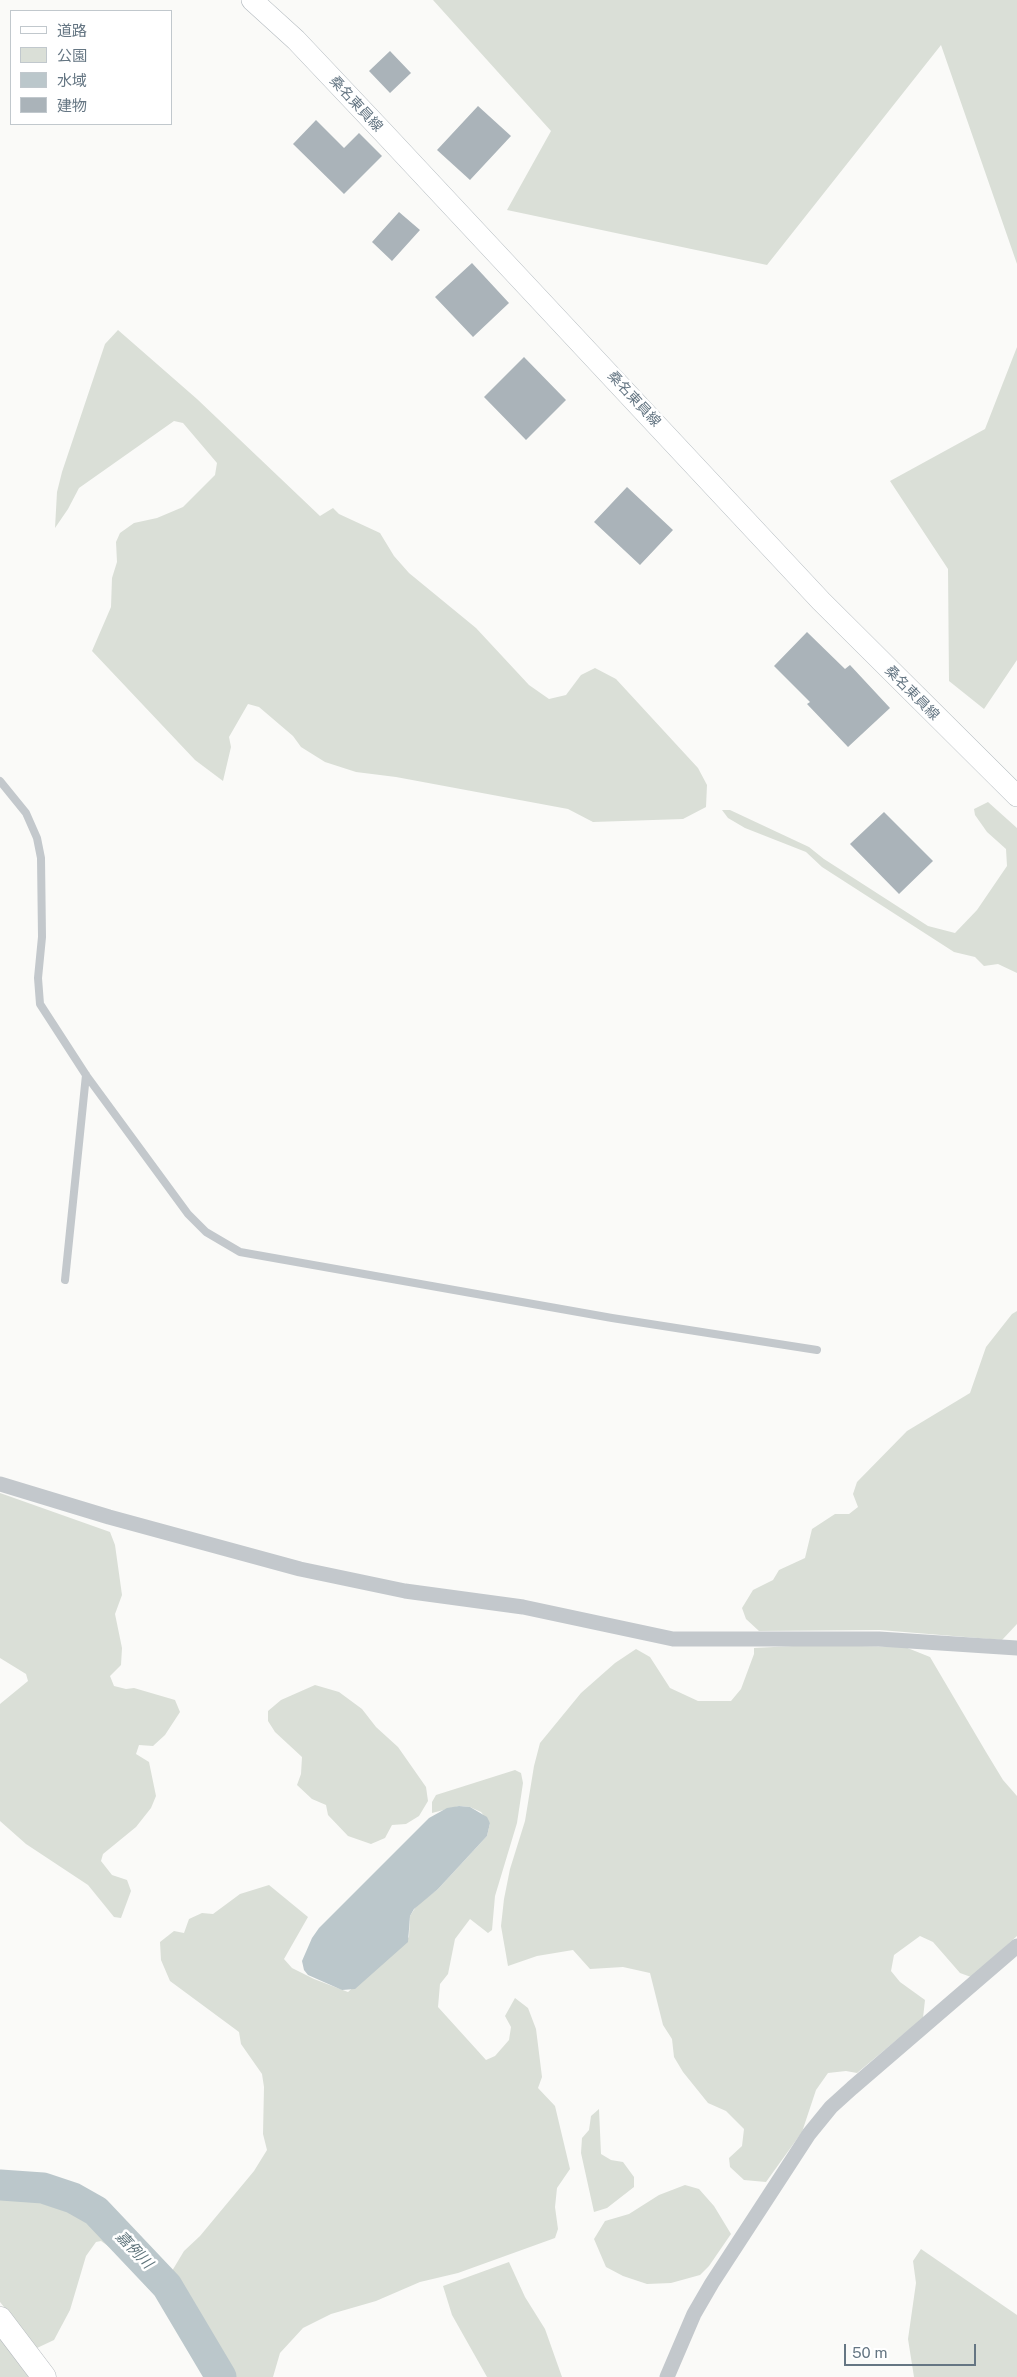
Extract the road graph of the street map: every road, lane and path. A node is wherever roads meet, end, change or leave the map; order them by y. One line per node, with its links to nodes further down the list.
1 (252, 0): 3 (main road, 桑名東員線)
2 (0, 781): 4 (lane)
3 (1017, 796)
4 (86, 1075): 5 (lane); 6 (lane)
5 (66, 1280)
6 (817, 1350)
7 (0, 1484): 8 (street)
8 (1017, 1648)
9 (1017, 1946): 12 (street)
10 (0, 2319): 11 (main road)
11 (44, 2377)
12 (666, 2377)

